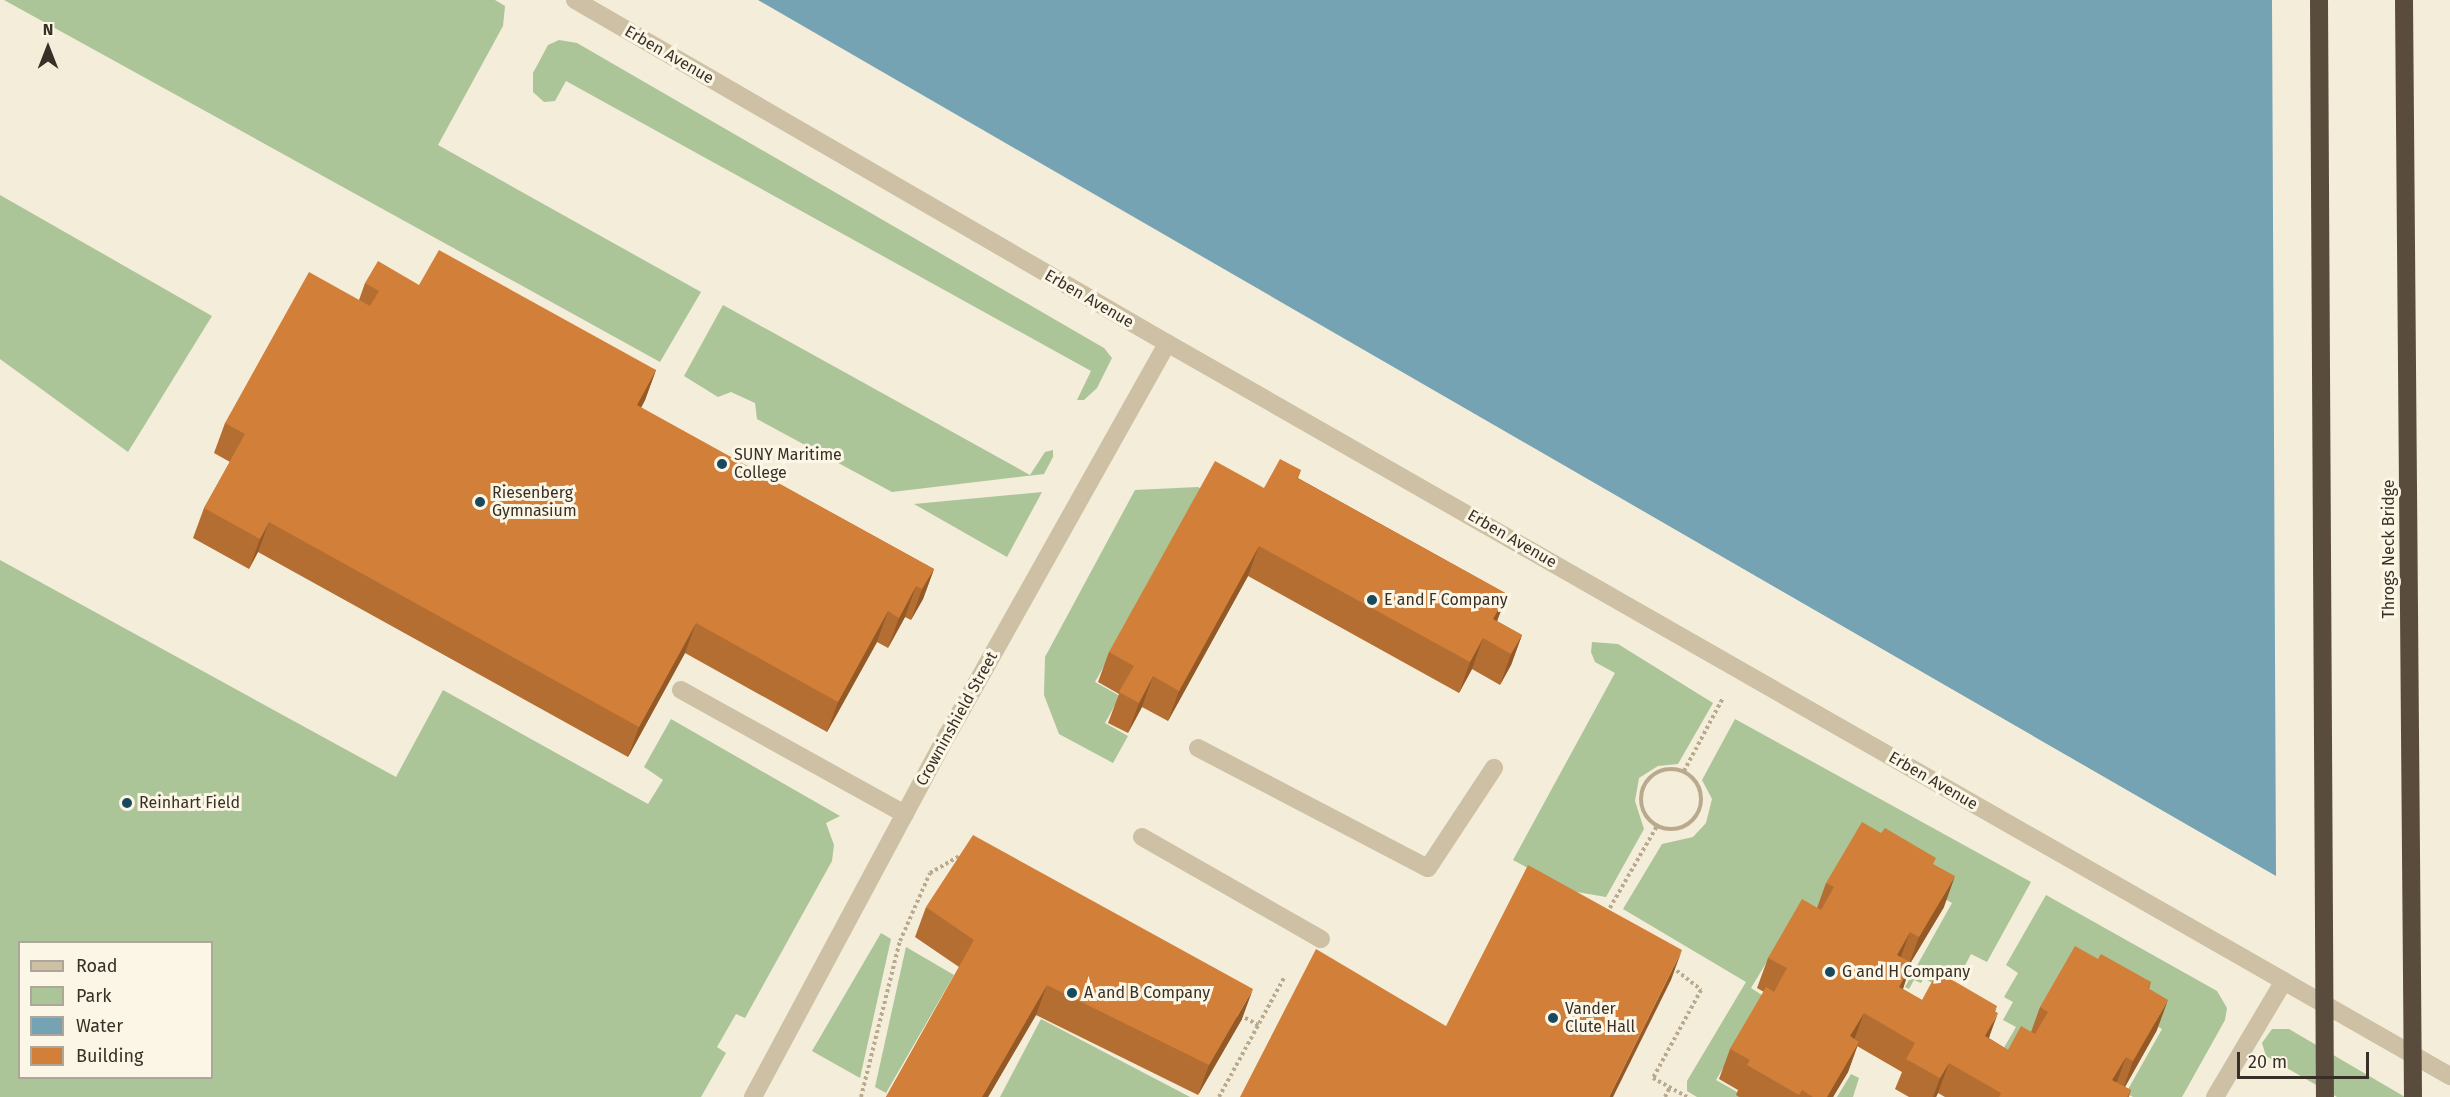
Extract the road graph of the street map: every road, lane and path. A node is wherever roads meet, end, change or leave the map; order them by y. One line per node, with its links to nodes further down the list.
1 (575, 0): 4 (street, Erben Avenue)
2 (2319, 0): 29 (highway)
3 (2404, 0): 30 (highway, Throgs Neck Bridge)
4 (1167, 344): 10 (street, Crowninshield Street); 18 (street, Erben Avenue)
5 (681, 690): 10 (street)
6 (1724, 697): 9 (path)
7 (1198, 748): 8 (street)
8 (1494, 768)
9 (1684, 771): 11 (path); 11 (path)
10 (905, 814): 23 (street, Crowninshield Street)
11 (1657, 826): 14 (path)
12 (1142, 837): 15 (street)
13 (970, 861): 24 (path)
14 (1606, 916)
15 (1321, 939)
16 (1668, 965): 22 (path)
17 (1284, 978): 20 (path)
18 (2284, 981): 21 (street, Erben Avenue); 28 (street)
19 (1237, 1013): 20 (path)
20 (1258, 1025): 25 (path)
21 (2450, 1076)
22 (1670, 1087): 26 (path); 27 (path)
23 (753, 1097)
24 (861, 1097)
25 (1219, 1097)
26 (1665, 1097)
27 (1687, 1097)
28 (2215, 1097)
29 (2325, 1097)
30 (2414, 1097)

